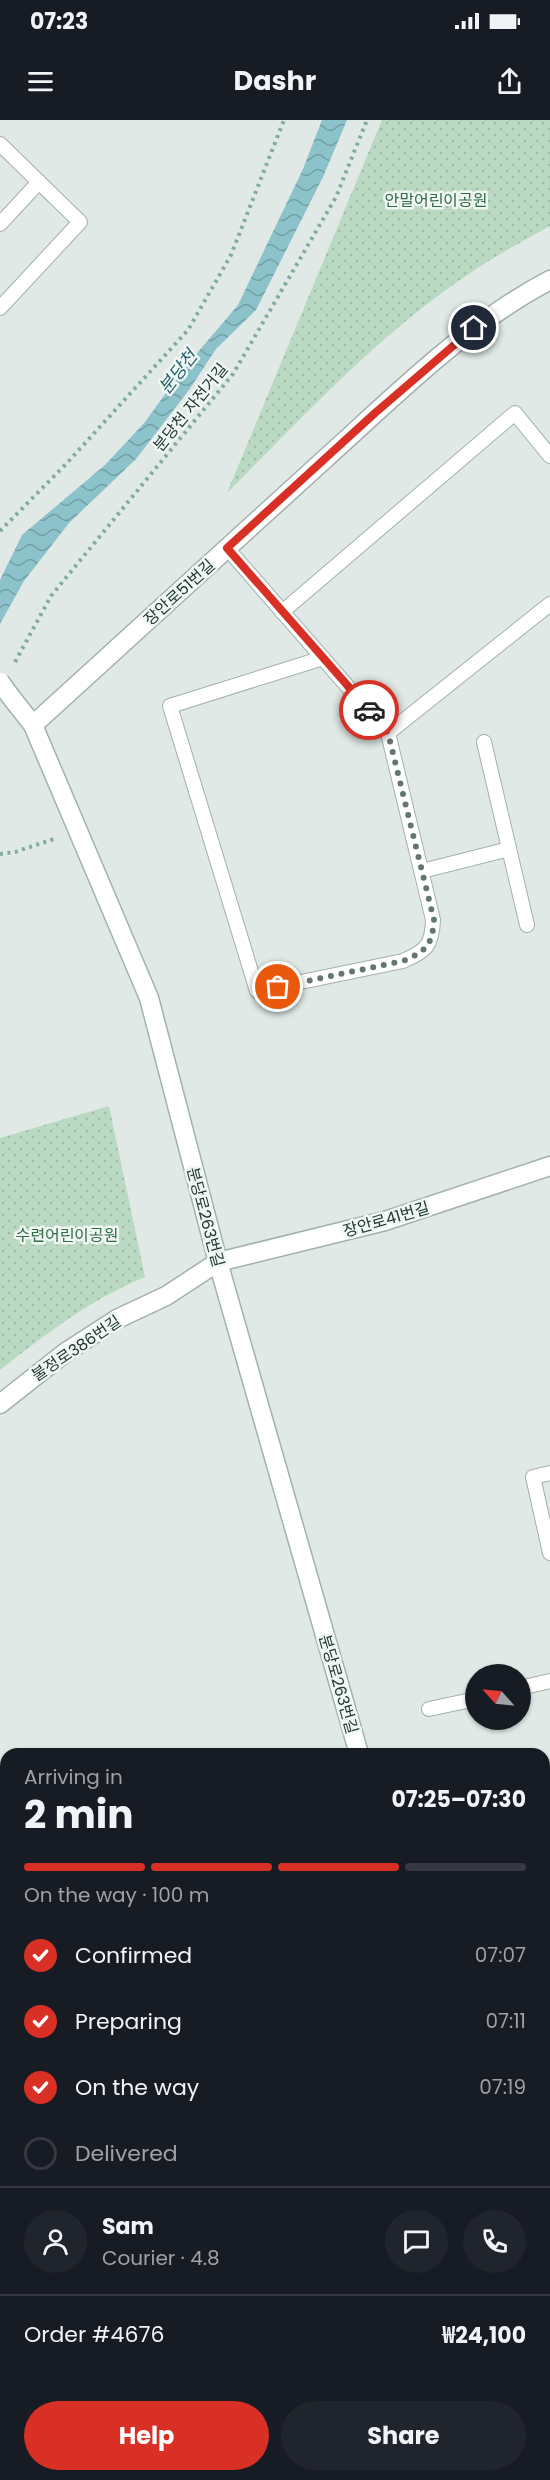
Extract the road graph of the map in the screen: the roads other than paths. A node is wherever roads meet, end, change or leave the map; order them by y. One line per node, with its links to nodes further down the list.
1 (0, 144): 2 (lane)
2 (39, 182): 3 (lane); 5 (lane)
3 (0, 224)
4 (550, 280): 7 (street, 장안로51번길)
5 (0, 308)
6 (550, 456): 9 (lane)
7 (227, 548): 9 (lane); 12 (street, 장안로51번길)
8 (550, 604): 13 (lane)
9 (282, 612): 10 (lane)
10 (323, 658): 13 (lane); 16 (lane)
11 (6, 675): 12 (street, 분당로263번길, bridge)
12 (33, 725): 19 (street, 분당로263번길)
13 (388, 733): 16 (lane)
14 (484, 742): 15 (lane)
15 (510, 849): 16 (lane); 17 (lane)
16 (422, 871)
17 (527, 925)
18 (550, 1166): 19 (street, 장안로41번길)
19 (218, 1262): 20 (street, 불정로386번길); 27 (street, 분당로263번길)
20 (0, 1404)
21 (550, 1473): 22 (lane)
22 (550, 1553)
23 (550, 1682): 24 (lane)
24 (531, 1686)
25 (465, 1701): 26 (lane)
26 (429, 1709)
27 (357, 1748)

